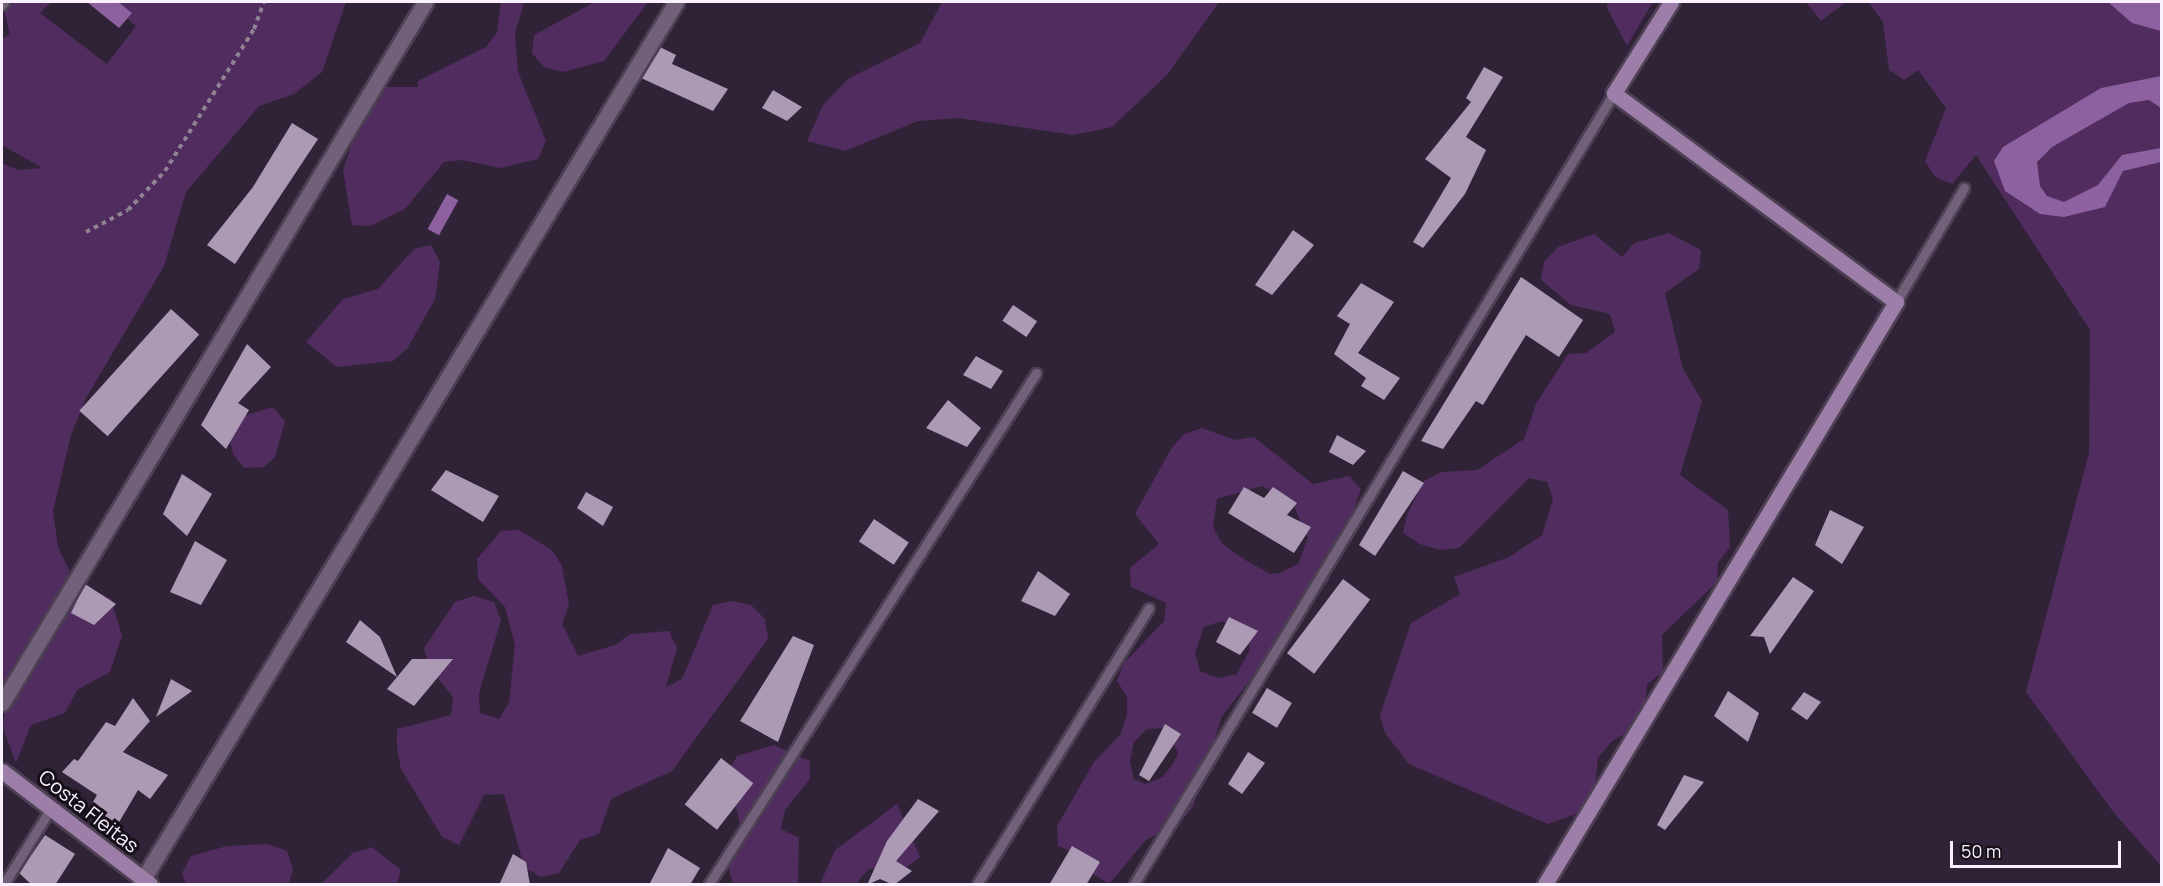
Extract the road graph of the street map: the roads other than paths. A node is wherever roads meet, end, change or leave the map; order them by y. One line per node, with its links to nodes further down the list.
1 (425, 2): 9 (street)
2 (676, 2): 12 (street)
3 (1671, 2): 4 (street)
4 (1614, 93): 6 (street); 16 (lane)
5 (1964, 188): 6 (lane)
6 (1896, 302): 17 (street)
7 (1036, 373): 14 (lane)
8 (1149, 608): 15 (lane)
9 (2, 703)
10 (2, 771): 11 (street, Costa Fleitas)
11 (51, 808): 12 (street, Costa Fleitas); 13 (lane)
12 (144, 883)
13 (4, 885)
14 (709, 885)
15 (977, 885)
16 (1134, 885)
17 (1545, 885)

